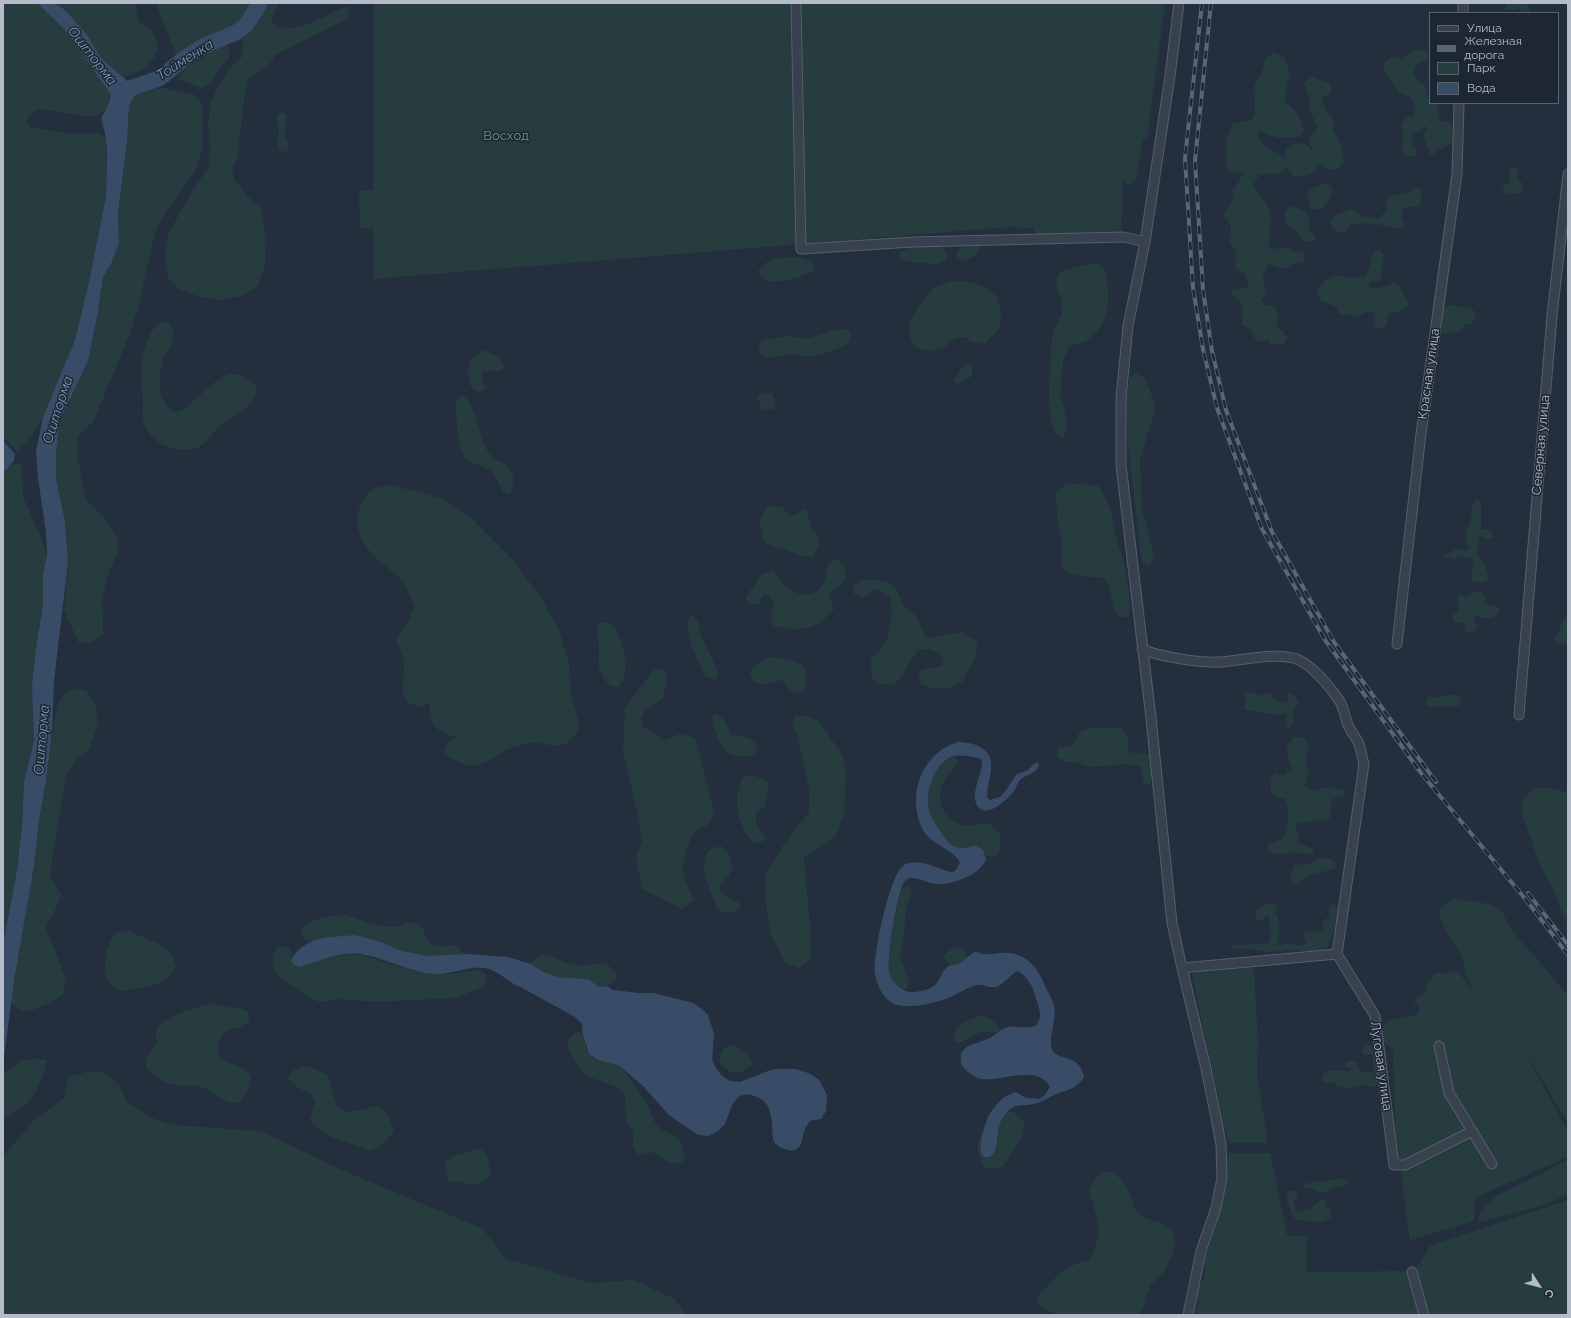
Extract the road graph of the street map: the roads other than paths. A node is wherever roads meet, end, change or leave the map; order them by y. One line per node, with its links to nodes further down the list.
1 (796, 3): 5 (street)
2 (1179, 3): 5 (street)
3 (1459, 104): 6 (street, Красная улица)
4 (1568, 174): 8 (street, Северная улица)
5 (1145, 242): 7 (street)
6 (1397, 644)
7 (1142, 649): 9 (street); 10 (street)
8 (1519, 715)
9 (1336, 954): 10 (street); 12 (street, Луговая улица)
10 (1182, 968): 15 (street)
11 (1439, 1046): 12 (street)
12 (1472, 1131): 13 (street)
13 (1492, 1164)
14 (1412, 1272): 16 (street)
15 (1188, 1315)
16 (1424, 1315)

